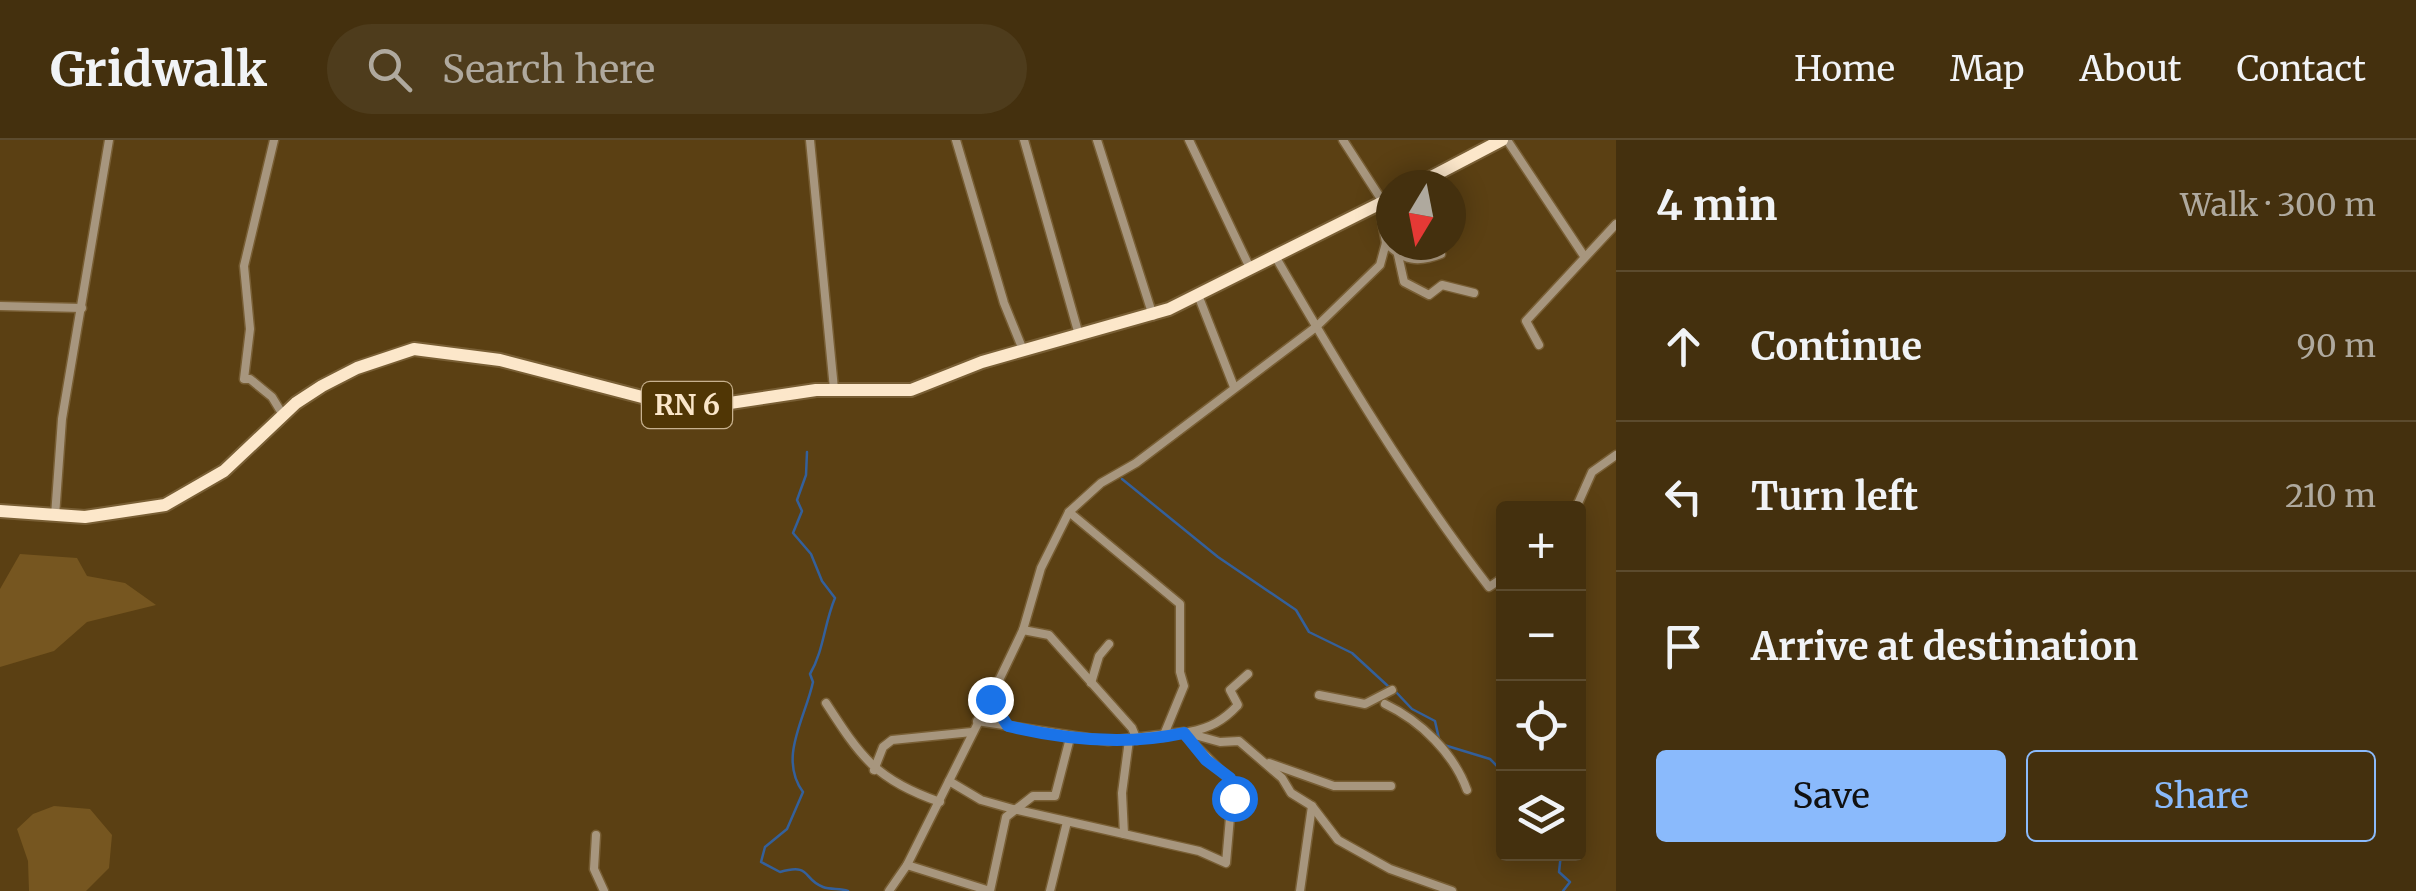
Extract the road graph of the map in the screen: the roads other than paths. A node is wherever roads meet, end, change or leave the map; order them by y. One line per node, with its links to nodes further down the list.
1 (109, 140): 22 (street)
2 (274, 140): 30 (street)
3 (810, 140): 29 (street)
4 (956, 140): 27 (street)
5 (1024, 140): 25 (street)
6 (1098, 140): 23 (street)
7 (1189, 140): 18 (street)
8 (1343, 140): 11 (street)
9 (1504, 140): 10 (main road); 15 (street)
10 (1445, 170)
11 (1376, 185)
12 (1376, 205): 14 (main road, RN 6)
13 (1616, 224): 15 (street)
14 (1274, 256): 18 (main road, RN 6); 24 (street)
15 (1584, 256): 26 (street)
16 (1381, 260): 24 (street)
17 (1399, 260): 19 (street)
18 (1250, 268): 20 (main road, RN 6)
19 (1474, 292)
20 (1198, 295): 23 (main road, RN 6); 28 (street)
21 (0, 306): 22 (street)
22 (82, 308): 35 (street)
23 (1153, 316): 25 (main road, RN 6)
24 (1316, 327): 28 (street); 36 (street)
25 (1079, 335): 27 (main road, RN 6)
26 (1539, 346)
27 (1024, 352): 29 (main road, RN 6)
28 (1234, 387): 34 (street)
29 (834, 389): 30 (main road, RN 6)
30 (283, 415): 35 (main road, RN 6)
31 (1616, 455): 32 (street)
32 (1579, 501)
33 (0, 511): 35 (main road, RN 6)
34 (1070, 512): 37 (street); 51 (street)
35 (55, 516)
36 (1496, 582)
37 (1023, 630): 40 (street); 43 (street)
38 (1109, 644): 40 (street)
39 (1248, 674): 49 (street)
40 (1091, 682): 52 (street)
41 (1392, 690): 42 (street)
42 (1319, 695)
43 (990, 699): 46 (street); 47 (street)
44 (826, 702): 54 (street)
45 (1385, 704): 57 (street)
46 (977, 721): 47 (street); 48 (street)
47 (1008, 726): 50 (street)
48 (972, 732): 54 (street); 55 (street)
49 (1184, 733): 51 (street); 53 (street); 62 (street)
50 (1070, 738): 52 (street); 60 (street)
51 (1163, 738): 52 (street)
52 (1133, 740): 62 (street)
53 (1260, 759): 56 (street); 59 (street)
54 (874, 770): 58 (street)
55 (949, 781): 58 (street); 60 (street)
56 (1391, 786)
57 (1467, 790)
58 (940, 802): 64 (street)
59 (1312, 806): 65 (street); 69 (street)
60 (1012, 809): 61 (street); 64 (street)
61 (1066, 822): 62 (street); 68 (street)
62 (1124, 834)
63 (596, 835): 66 (street)
64 (907, 865): 67 (street)
65 (1448, 890)
66 (604, 891)
67 (890, 891)
68 (1050, 891)
69 (1300, 891)

